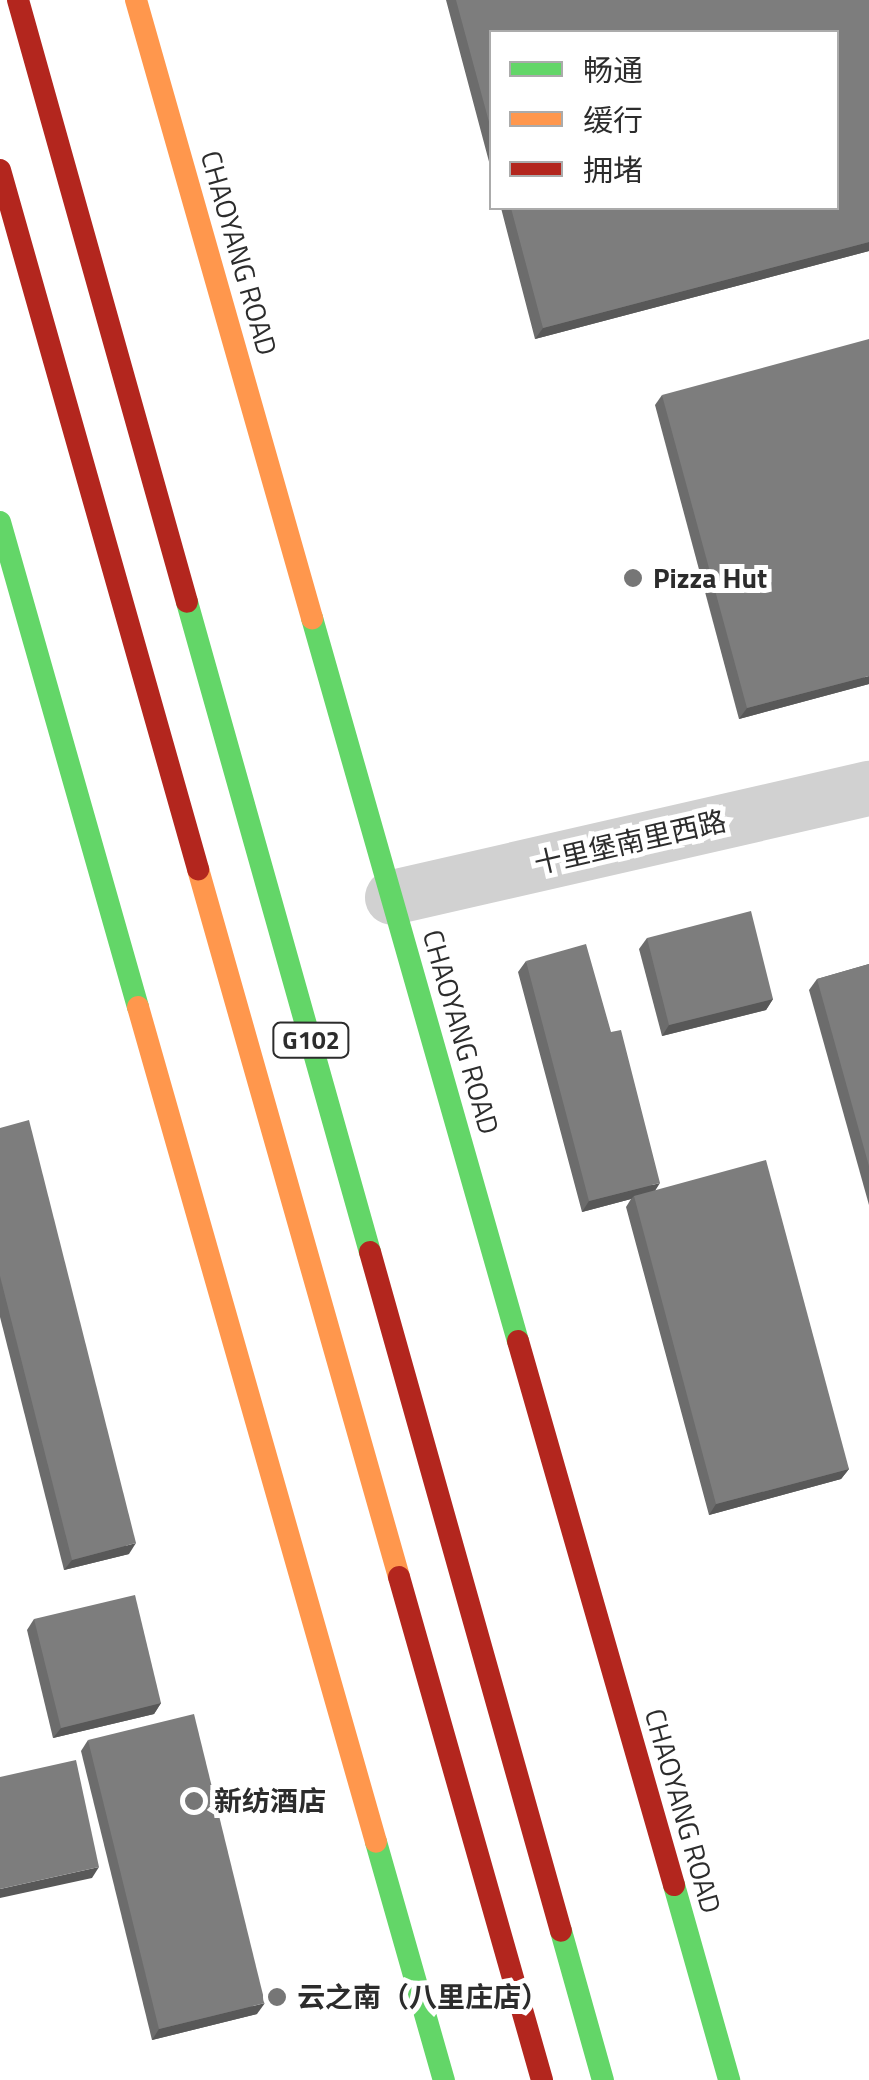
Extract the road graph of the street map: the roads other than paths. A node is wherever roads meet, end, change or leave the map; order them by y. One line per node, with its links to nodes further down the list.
1 (18, 0): 9 (main road, G102)
2 (136, 0): 6 (main road, CHAOYANG ROAD)
3 (0, 170): 8 (main road, G102)
4 (2, 535): 7 (main road)
5 (869, 788): 6 (street, 十里堡南里西路)
6 (392, 896): 10 (main road, CHAOYANG ROAD)
7 (444, 2080)
8 (542, 2080)
9 (603, 2080)
10 (729, 2080)

